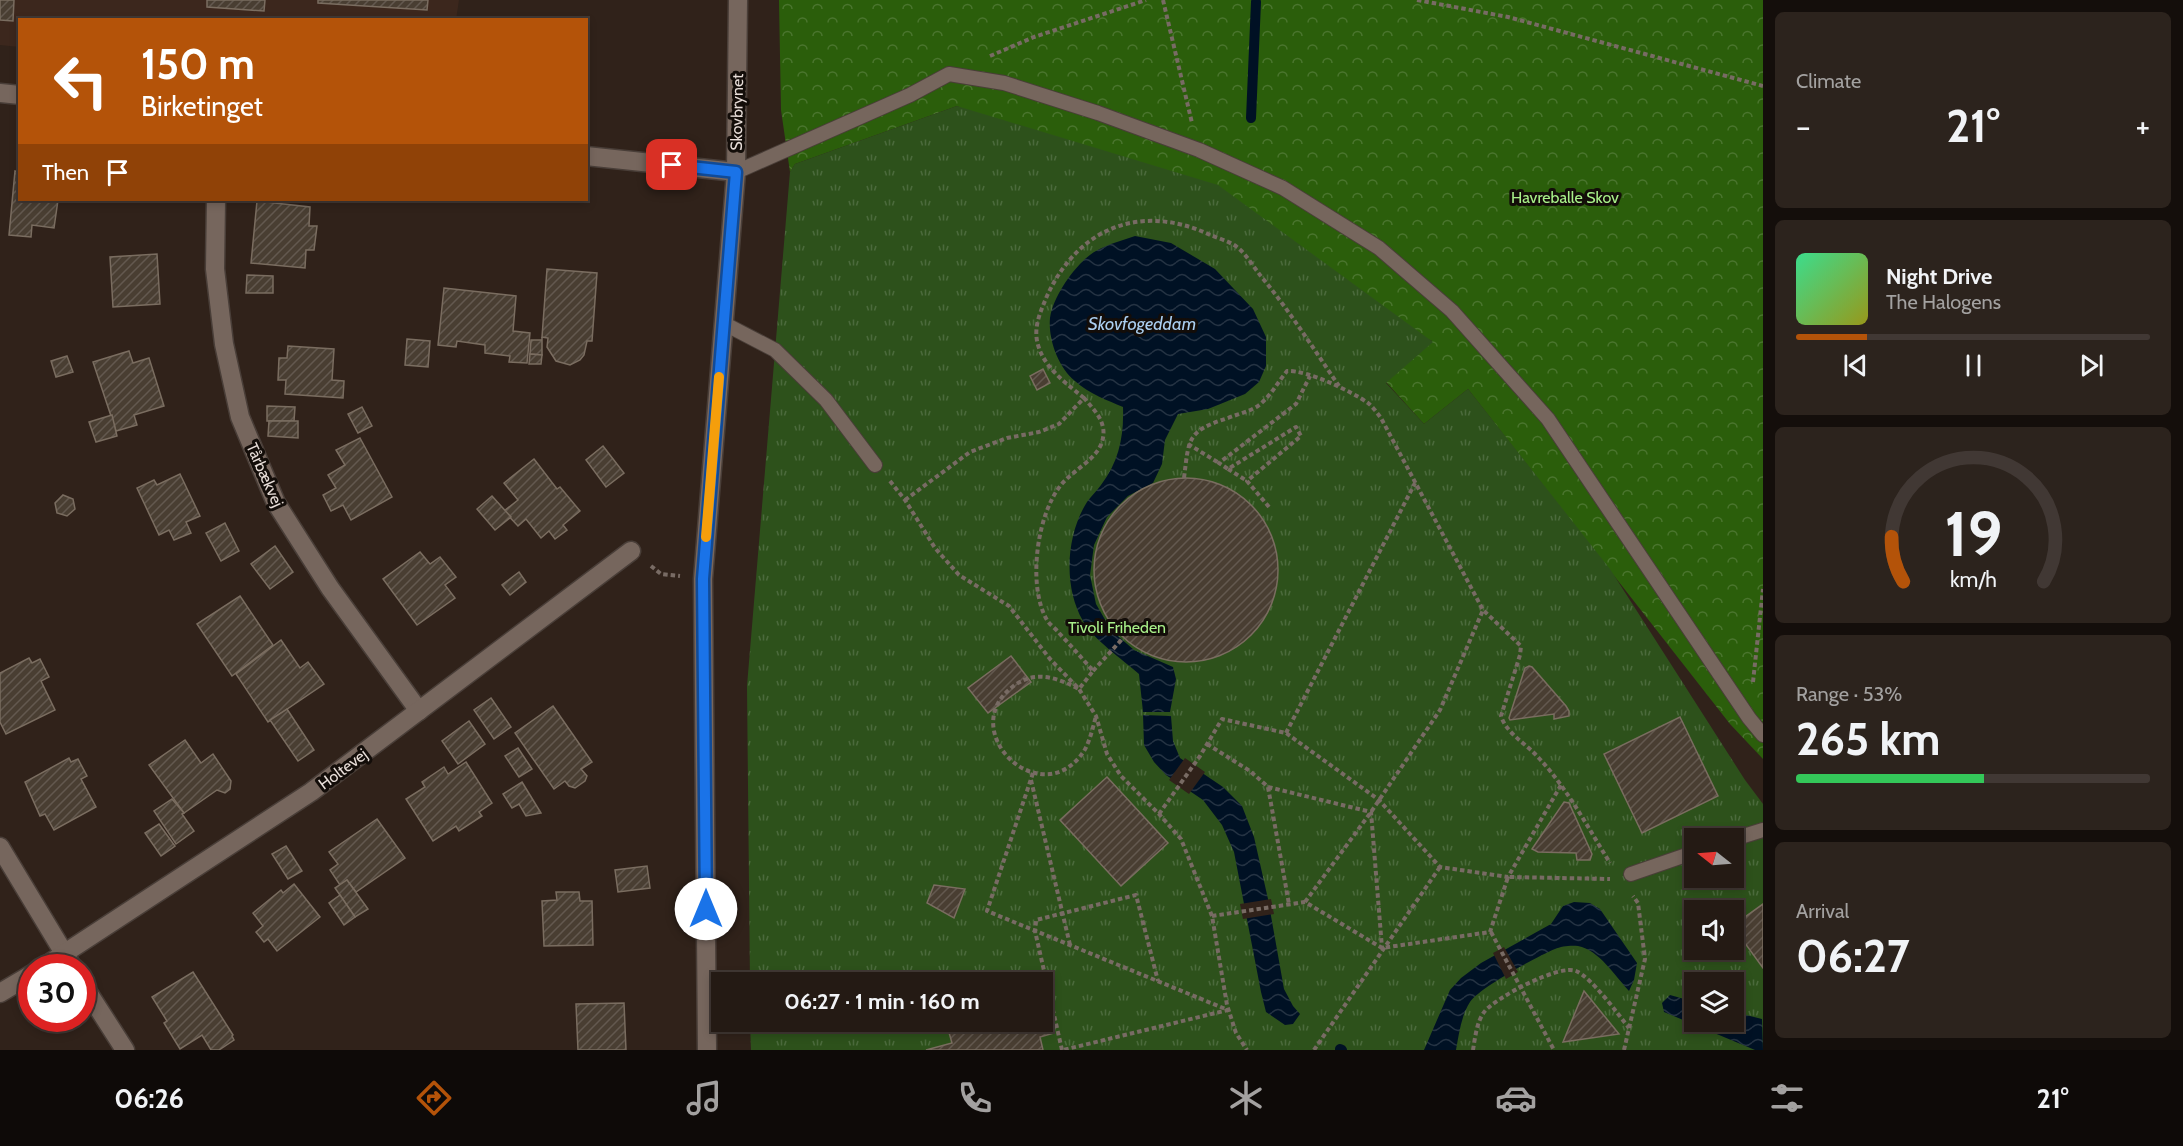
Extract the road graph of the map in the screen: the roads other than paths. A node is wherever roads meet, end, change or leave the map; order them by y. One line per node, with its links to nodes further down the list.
1 (738, 0): 5 (street, Skovbrynet)
2 (0, 93): 3 (street)
3 (18, 95)
4 (588, 156): 5 (street)
5 (736, 172): 7 (street, Skovbrynet); 11 (lane)
6 (216, 201): 10 (street, Tårbækvej)
7 (723, 323): 8 (lane); 23 (street, Skovbrynet)
8 (876, 465)
9 (631, 551): 10 (street, Holtevej)
10 (419, 711): 18 (street, Holtevej)
11 (1763, 735)
12 (1763, 830): 13 (lane)
13 (1744, 836)
14 (0, 847): 17 (street)
15 (1684, 856): 16 (lane)
16 (1625, 876)
17 (65, 954)
18 (79, 954)
19 (18, 982): 20 (street)
20 (0, 993)
21 (96, 1005): 22 (street)
22 (124, 1050)
23 (707, 1050)

